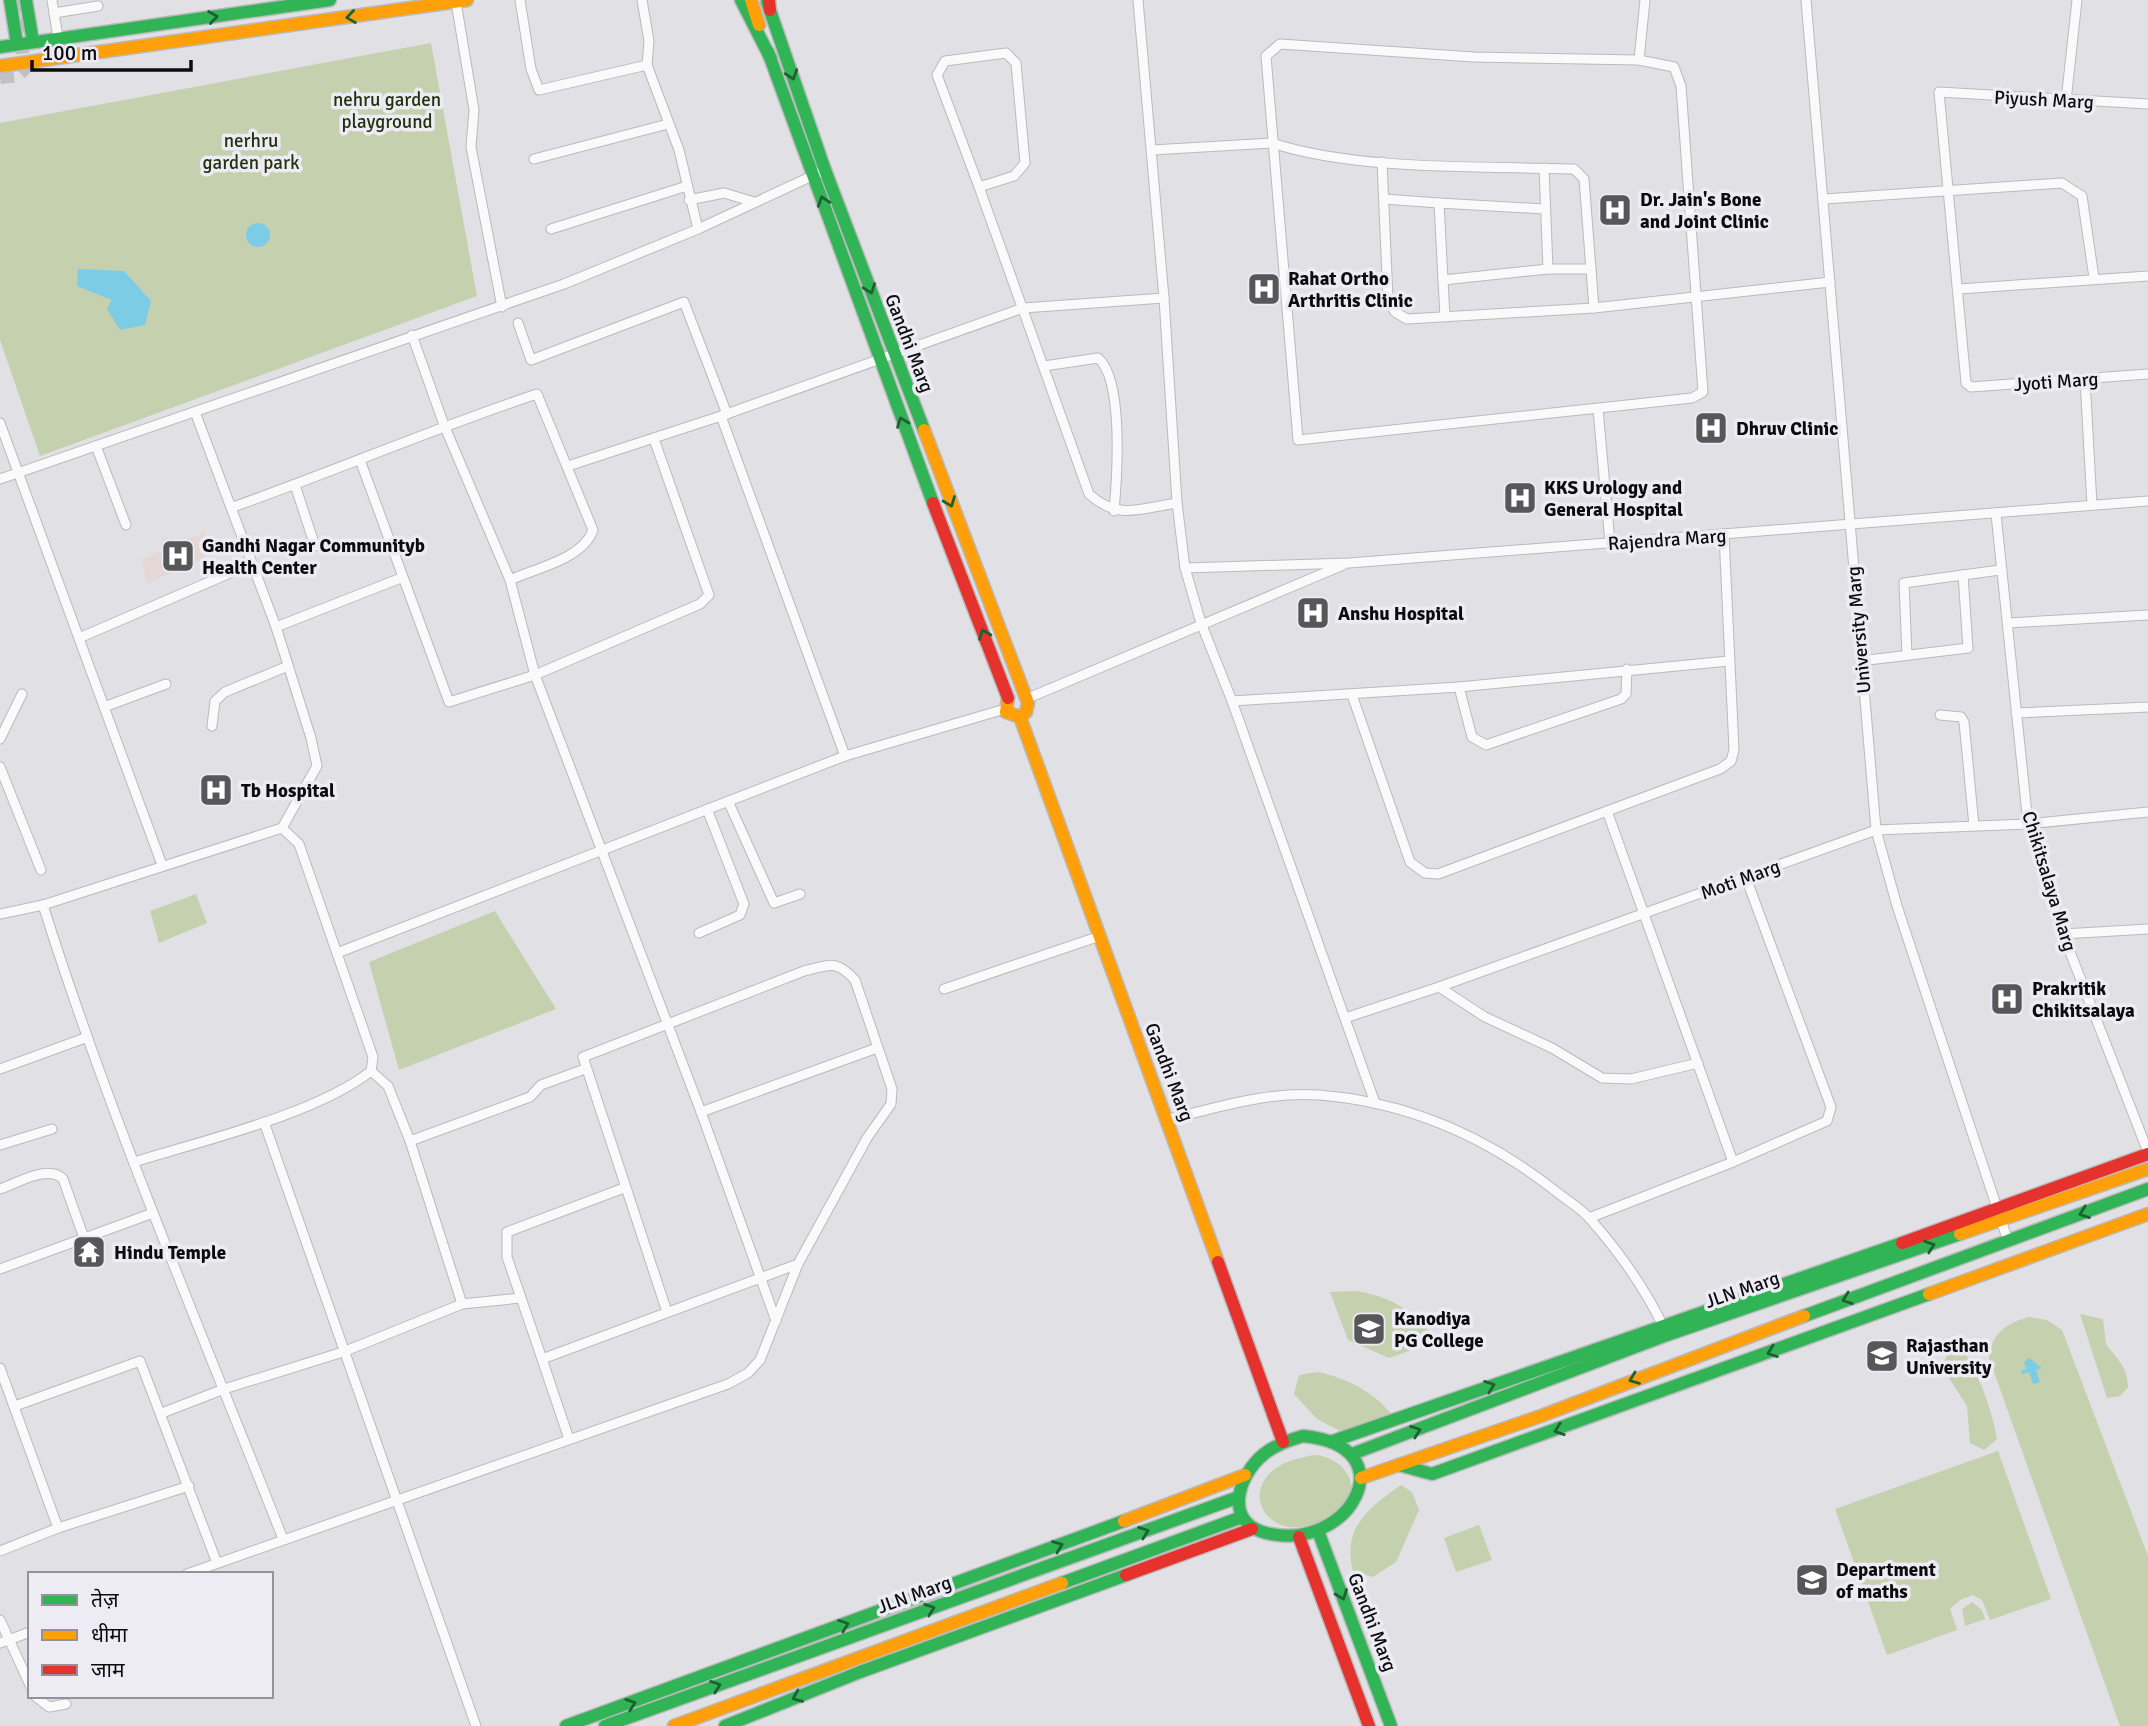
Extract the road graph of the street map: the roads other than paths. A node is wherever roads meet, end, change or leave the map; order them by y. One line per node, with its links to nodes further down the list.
1 (9, 0): 19 (main road)
2 (26, 0): 18 (main road)
3 (52, 0): 16 (street)
4 (330, 0): 17 (main road, one-way to 4)
5 (520, 0): 23 (street)
6 (642, 0): 23 (street)
7 (741, 0): 21 (main road)
8 (751, 0): 21 (main road)
9 (1138, 0): 29 (street)
10 (1645, 0): 22 (street)
11 (1806, 0): 38 (street, University Marg)
12 (2077, 0): 25 (street)
13 (462, 1): 24 (main road, one-way to 24); 54 (street)
14 (769, 3): 33 (main road, Gandhi Marg, one-way to 33)
15 (98, 6): 16 (street)
16 (54, 13): 17 (street)
17 (58, 38): 18 (main road)
18 (33, 42): 19 (main road)
19 (17, 44): 20 (main road)
20 (0, 47)
21 (771, 59): 33 (main road)
22 (1640, 60): 28 (street); 52 (street)
23 (647, 65): 27 (street)
24 (0, 66)
25 (2066, 101): 26 (street, Piyush Marg); 36 (street, Piyush Marg)
26 (2148, 104)
27 (668, 124): 30 (street); 34 (street)
28 (1272, 143): 29 (street); 31 (street); 65 (street)
29 (1152, 150): 53 (street)
30 (534, 159)
31 (1382, 162): 32 (street); 37 (street)
32 (1544, 168): 42 (street); 45 (street)
33 (819, 172): 40 (street); 60 (main road, Gandhi Marg, one-way to 60); 61 (main road, one-way to 33)
34 (687, 186): 39 (street); 43 (street)
35 (979, 187): 35 (street); 55 (street)
36 (1949, 191): 38 (street); 48 (street); 51 (street)
37 (1384, 199): 41 (street); 57 (street)
38 (1824, 199): 50 (street, University Marg)
39 (689, 200): 40 (street); 44 (street)
40 (754, 202): 44 (street)
41 (1439, 203): 42 (street); 49 (street)
42 (1544, 209): 46 (street)
43 (551, 229)
44 (698, 229): 54 (street)
45 (1591, 269): 46 (street); 56 (street)
46 (1548, 270): 49 (street)
47 (2148, 276): 48 (street)
48 (2094, 278): 51 (street)
49 (1443, 280): 57 (street)
50 (1830, 282): 52 (street); 84 (street, University Marg)
51 (1959, 289): 64 (street, Jyoti Marg)
52 (1695, 295): 56 (street); 65 (street)
53 (1164, 298): 55 (street); 78 (street)
54 (502, 307): 59 (street)
55 (1023, 308): 60 (street); 62 (street)
56 (1594, 308): 57 (street)
57 (1445, 317)
58 (518, 323): 67 (street)
59 (412, 335): 66 (street); 69 (street)
60 (894, 353): 61 (street); 110 (main road, Gandhi Marg, one-way to 110)
61 (878, 358): 67 (street); 112 (main road, one-way to 61)
62 (1044, 366): 81 (street); 81 (street)
63 (2148, 374): 64 (street, Jyoti Marg)
64 (2085, 379): 79 (street)
65 (1598, 409): 86 (street)
66 (195, 412): 71 (street); 80 (street)
67 (724, 415): 70 (street); 120 (street)
68 (0, 423): 74 (street)
69 (444, 425): 72 (street); 73 (street); 94 (street)
70 (654, 439): 73 (street); 105 (street)
71 (96, 446): 74 (street); 83 (street)
72 (360, 460): 76 (street); 93 (street)
73 (569, 466): 94 (street)
74 (19, 472): 75 (street); 99 (street)
75 (0, 479)
76 (295, 485): 80 (street); 87 (street)
77 (2148, 501): 79 (street, Rajendra Marg)
78 (1177, 503): 81 (street); 90 (street)
79 (2092, 505): 82 (street, Rajendra Marg)
80 (233, 507): 89 (street)
81 (1114, 511)
82 (1996, 514): 84 (street, Rajendra Marg); 91 (street, Chikitsalaya Marg)
83 (126, 525)
84 (1850, 525): 85 (street, Rajendra Marg); 102 (street, University Marg)
85 (1724, 534): 86 (street, Rajendra Marg); 101 (street)
86 (1611, 543): 88 (street, Rajendra Marg)
87 (315, 547)
88 (1349, 563): 90 (street, Rajendra Marg); 96 (street)
89 (251, 564): 98 (street); 99 (street)
90 (1185, 568): 96 (street)
91 (2000, 570): 92 (street); 97 (street, Chikitsalaya Marg)
92 (1963, 575): 100 (street); 100 (street)
93 (401, 578): 98 (street); 105 (street)
94 (510, 579): 105 (street)
95 (2148, 615): 97 (street)
96 (1201, 623): 110 (street); 111 (street)
97 (2008, 623): 115 (street, Chikitsalaya Marg)
98 (276, 627): 103 (street)
99 (79, 638): 113 (street)
100 (1907, 655): 102 (street)
101 (1729, 661): 104 (street); 124 (street)
102 (1860, 661): 129 (street, University Marg)
103 (288, 666): 118 (street); 128 (street)
104 (1627, 669): 107 (street); 107 (street)
105 (535, 675): 130 (street)
106 (166, 684): 113 (street)
107 (1459, 687): 109 (street)
108 (22, 694): 119 (street)
109 (1352, 695): 111 (street); 124 (street)
110 (1025, 698): 112 (main road); 117 (main road)
111 (1232, 701): 145 (street)
112 (1007, 703): 117 (main road); 120 (street)
113 (104, 707): 131 (street)
114 (2148, 707): 115 (street)
115 (2016, 713): 126 (street, Chikitsalaya Marg)
116 (1940, 715): 127 (street)
117 (1020, 717): 141 (main road, Gandhi Marg)
118 (212, 726)
119 (0, 739)
120 (845, 756): 122 (street)
121 (0, 767): 132 (street)
122 (728, 801): 123 (street); 134 (street)
123 (707, 809): 130 (street); 139 (street)
124 (1607, 811): 136 (street)
125 (2148, 812): 126 (street, Moti Marg)
126 (2028, 824): 127 (street, Moti Marg); 140 (street, Chikitsalaya Marg)
127 (1974, 826): 129 (street, Moti Marg)
128 (282, 828): 131 (street); 142 (street)
129 (1875, 830): 133 (street, Moti Marg); 169 (street, University Marg)
130 (600, 850): 142 (street); 146 (street)
131 (162, 864): 135 (street)
132 (41, 870)
133 (1746, 878): 136 (street, Moti Marg); 162 (street)
134 (800, 894)
135 (43, 905): 137 (street); 147 (street)
136 (1644, 913): 143 (street, Moti Marg); 149 (street)
137 (0, 914)
138 (2148, 929): 140 (street)
139 (699, 933)
140 (2063, 934): 160 (street, Chikitsalaya Marg)
141 (1100, 936): 144 (street); 155 (main road, Gandhi Marg)
142 (337, 953): 152 (street)
143 (1439, 987): 145 (street, Moti Marg); 149 (street)
144 (944, 989)
145 (1345, 1018): 153 (street)
146 (668, 1024): 148 (street); 151 (street); 154 (street)
147 (85, 1038): 150 (street); 161 (street)
148 (877, 1048): 154 (street); 173 (street)
149 (1698, 1063): 162 (street)
150 (0, 1069)
151 (584, 1069): 158 (street); 164 (street)
152 (371, 1071): 156 (street); 158 (street)
153 (1376, 1103): 155 (street); 170 (street)
154 (701, 1112): 175 (street)
155 (1167, 1119): 190 (main road, Gandhi Marg)
156 (264, 1122): 161 (street); 181 (street)
157 (52, 1129): 159 (street)
158 (410, 1142): 177 (street)
159 (0, 1145)
160 (2148, 1153): 169 (main road)
161 (134, 1162): 167 (street)
162 (1733, 1162): 170 (street)
163 (2148, 1169): 169 (main road, JLN Marg)
164 (624, 1188): 176 (street); 178 (street)
165 (0, 1189): 171 (street)
166 (2148, 1189): 172 (main road, one-way to 172)
167 (153, 1213): 171 (street); 184 (street)
168 (2148, 1214): 192 (main road, one-way to 192)
169 (1998, 1216): 172 (street, University Marg); 180 (main road, JLN Marg, one-way to 169)
170 (1589, 1218): 180 (street)
171 (84, 1238): 174 (street)
172 (2007, 1241): 192 (main road, one-way to 192)
173 (798, 1264): 175 (street); 179 (street)
174 (0, 1269)
175 (760, 1278): 178 (street); 179 (street)
176 (521, 1298): 177 (street); 182 (street)
177 (463, 1304): 181 (street)
178 (667, 1312): 182 (street)
179 (776, 1321): 188 (street)
180 (1665, 1331): 189 (main road, one-way to 180); 191 (main road, JLN Marg, one-way to 180)
181 (343, 1352): 184 (street); 197 (street)
182 (542, 1359): 188 (street)
183 (0, 1368): 186 (street)
184 (224, 1389): 187 (street); 203 (street)
185 (0, 1402): 186 (street)
186 (14, 1402): 187 (street); 199 (street)
187 (162, 1413): 195 (street)
188 (569, 1439): 197 (street)
189 (1333, 1441): 190 (main road); 191 (main road)
190 (1283, 1442): 193 (main road)
191 (1352, 1454): 194 (main road)
192 (1399, 1465): 194 (main road)
193 (1245, 1475): 196 (main road); 214 (main road, one-way to 193)
194 (1361, 1478): 201 (main road)
195 (189, 1486): 199 (street); 205 (street)
196 (1236, 1498): 198 (main road); 215 (main road, JLN Marg, one-way to 196)
197 (396, 1500): 203 (street); 213 (street)
198 (1242, 1517): 200 (main road); 216 (main road)
199 (58, 1528): 204 (street)
200 (1252, 1529): 202 (main road); 217 (main road, one-way to 217)
201 (1318, 1531): 202 (main road); 219 (main road, Gandhi Marg, one-way to 219)
202 (1299, 1537): 218 (main road, Gandhi Marg)
203 (283, 1539): 205 (street)
204 (0, 1551)
205 (216, 1563): 206 (street)
206 (192, 1572)
207 (0, 1620): 209 (street)
208 (28, 1633): 209 (street)
209 (5, 1641): 210 (street)
210 (28, 1681)
211 (38, 1698): 212 (street)
212 (66, 1704)
213 (476, 1726)
214 (566, 1726)
215 (605, 1726)
216 (674, 1726)
217 (724, 1726)
218 (1369, 1726)
219 (1391, 1726)

